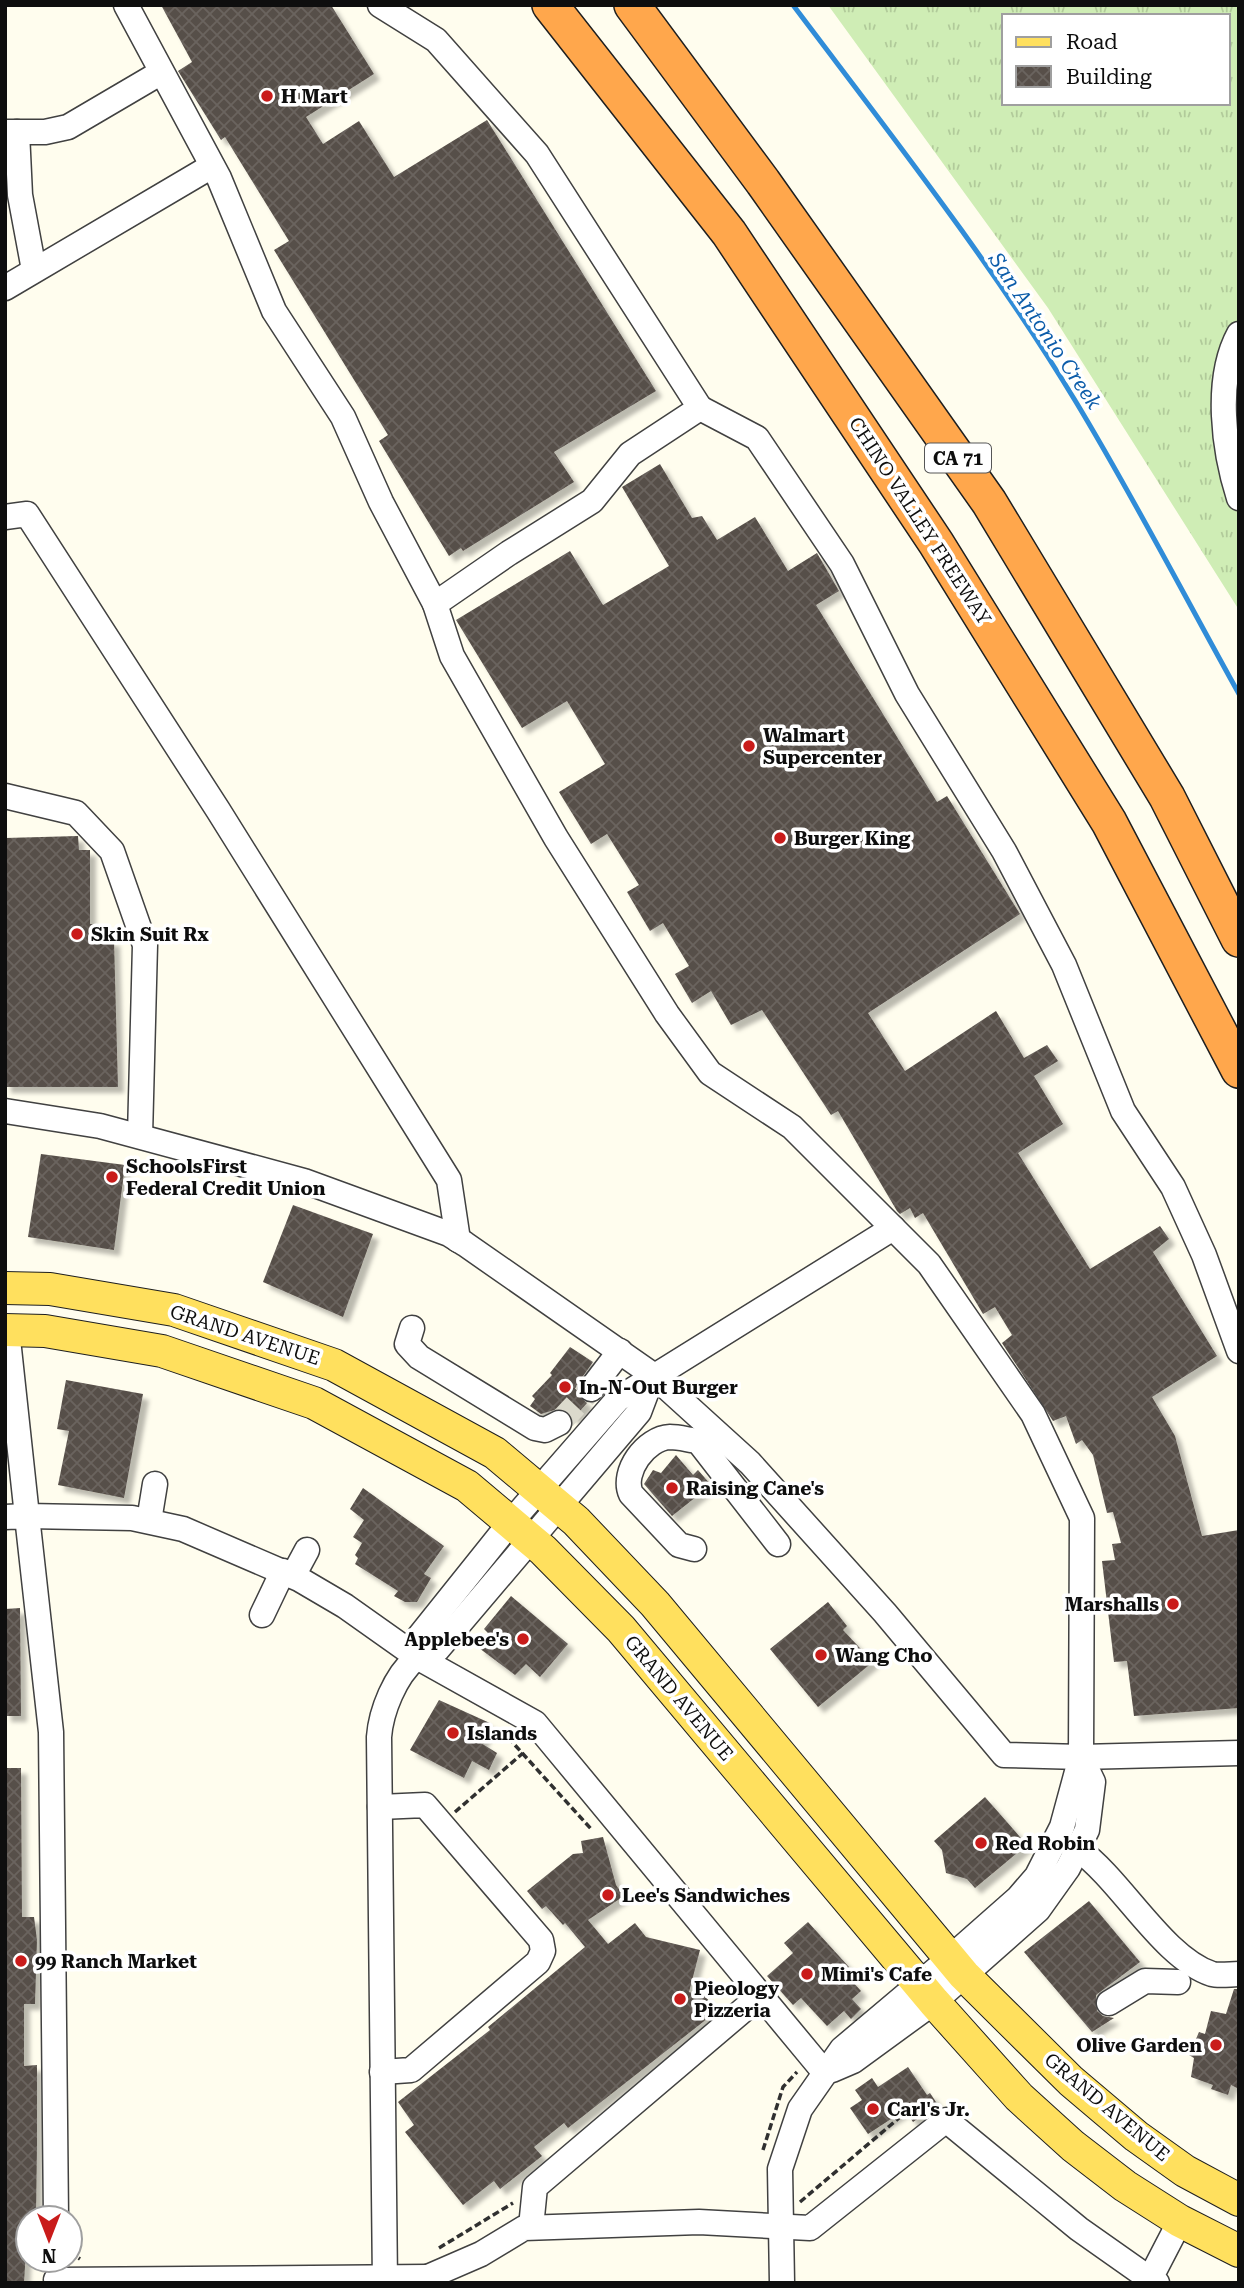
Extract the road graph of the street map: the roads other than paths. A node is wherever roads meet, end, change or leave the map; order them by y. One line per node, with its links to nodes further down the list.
1 (126, 5): 5 (lane)
2 (380, 5): 11 (lane)
3 (550, 5): 17 (highway, CHINO VALLEY FREEWAY)
4 (632, 5): 16 (highway, CA 71)
5 (160, 73): 6 (lane); 7 (lane)
6 (11, 132): 8 (lane)
7 (212, 166): 8 (lane); 14 (lane)
8 (34, 270): 9 (lane)
9 (5, 288)
10 (1239, 334): 12 (lane)
11 (700, 408): 14 (lane); 26 (lane)
12 (1239, 498)
13 (5, 517): 21 (lane)
14 (435, 604): 20 (lane)
15 (5, 796): 19 (lane)
16 (1239, 939)
17 (1239, 1070)
18 (5, 1111): 19 (lane)
19 (141, 1136): 21 (lane)
20 (893, 1228): 27 (lane); 43 (lane)
21 (458, 1240): 25 (lane)
22 (5, 1288): 32 (main road, GRAND AVENUE)
23 (412, 1328): 30 (lane)
24 (6, 1330): 29 (lane); 35 (main road, GRAND AVENUE)
25 (620, 1351): 27 (lane); 28 (lane)
26 (1239, 1351)
27 (653, 1375): 32 (lane); 43 (lane)
28 (591, 1389)
29 (10, 1410): 33 (lane)
30 (559, 1423)
31 (155, 1484): 34 (lane)
32 (549, 1499): 35 (lane); 46 (main road, GRAND AVENUE)
33 (16, 1517): 34 (lane); 55 (lane)
34 (149, 1521): 39 (lane)
35 (520, 1532): 41 (lane); 49 (main road, GRAND AVENUE)
36 (778, 1544): 37 (lane)
37 (694, 1549)
38 (307, 1550): 39 (lane)
39 (288, 1574): 40 (lane); 41 (lane)
40 (262, 1615)
41 (417, 1657): 44 (lane); 50 (lane)
42 (1239, 1753): 43 (lane)
43 (1081, 1757): 45 (lane); 46 (lane)
44 (380, 1807): 52 (lane); 52 (lane)
45 (1079, 1850): 46 (lane); 47 (lane)
46 (957, 1966): 49 (lane); 54 (main road, GRAND AVENUE)
47 (1239, 1973)
48 (1178, 1982): 51 (lane)
49 (926, 1993): 53 (lane); 57 (main road, GRAND AVENUE)
50 (761, 1996): 53 (lane); 58 (lane)
51 (1109, 2003)
52 (382, 2072): 61 (lane)
53 (825, 2073): 56 (lane)
54 (1239, 2200)
55 (56, 2204)
56 (782, 2216): 58 (lane); 63 (lane); 64 (lane)
57 (1180, 2221): 59 (main road, GRAND AVENUE); 63 (lane)
58 (531, 2227): 62 (lane)
59 (1239, 2250)
60 (56, 2274): 61 (lane)
61 (385, 2280): 62 (lane)
62 (428, 2280)
63 (1152, 2281)
64 (782, 2283)

